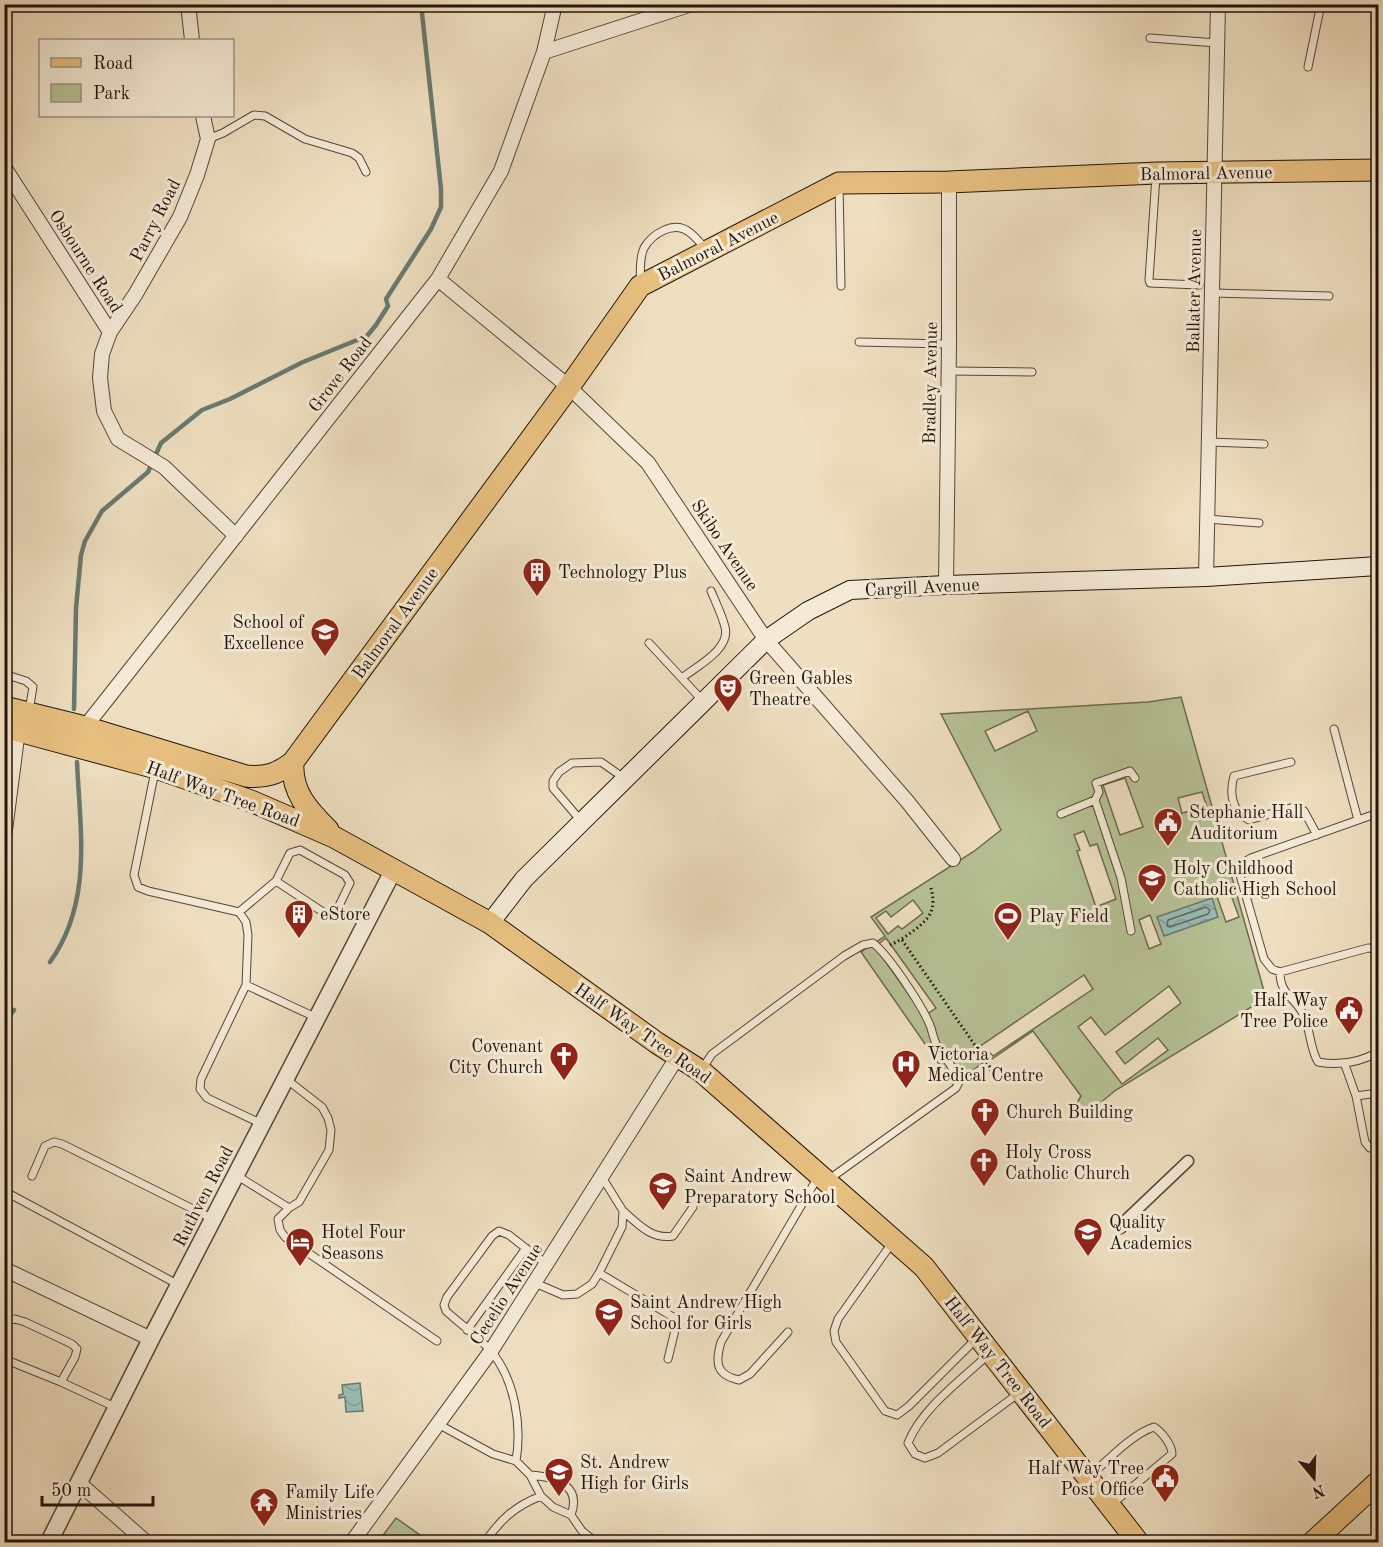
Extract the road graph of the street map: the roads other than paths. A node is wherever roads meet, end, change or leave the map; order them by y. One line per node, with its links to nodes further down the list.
1 (188, 4): 7 (street)
2 (555, 4): 9 (street, Grove Road)
3 (692, 4): 9 (street)
4 (1218, 4): 8 (street, Ballater Avenue)
5 (1321, 4): 10 (lane)
6 (1150, 38): 8 (lane)
7 (192, 39)
8 (1217, 43): 16 (street, Ballater Avenue)
9 (544, 52): 21 (street, Grove Road)
10 (1308, 67)
11 (203, 117): 12 (street, Parry Road)
12 (208, 139): 15 (lane); 27 (street, Parry Road)
13 (4, 167): 27 (street, Osbourne Road)
14 (1378, 170): 16 (main road, Balmoral Avenue)
15 (366, 172)
16 (1214, 172): 17 (main road, Balmoral Avenue); 25 (street, Ballater Avenue)
17 (1156, 173): 18 (main road, Balmoral Avenue); 22 (lane)
18 (949, 182): 19 (main road, Balmoral Avenue); 29 (street, Bradley Avenue)
19 (839, 183): 20 (main road, Balmoral Avenue); 24 (lane)
20 (708, 251): 23 (main road, Balmoral Avenue); 23 (lane)
21 (438, 279): 32 (street, Skibo Avenue); 37 (street, Grove Road)
22 (1199, 285)
23 (640, 286): 32 (main road, Balmoral Avenue)
24 (841, 286)
25 (1212, 293): 26 (lane); 33 (street, Ballater Avenue)
26 (1329, 296)
27 (110, 332): 37 (street, Osbourne Road)
28 (859, 342): 29 (lane)
29 (949, 344): 30 (street, Bradley Avenue)
30 (949, 371): 31 (lane); 40 (street, Bradley Avenue)
31 (1032, 372)
32 (569, 387): 42 (street, Skibo Avenue); 51 (main road, Balmoral Avenue)
33 (1209, 442): 34 (lane); 35 (street, Ballater Avenue)
34 (1264, 444)
35 (1207, 519): 36 (lane); 39 (street, Ballater Avenue)
36 (1259, 523)
37 (236, 536): 49 (street, Grove Road)
38 (1378, 566): 39 (main road, Cargill Avenue)
39 (1206, 577): 40 (main road, Cargill Avenue)
40 (946, 585): 42 (main road, Cargill Avenue)
41 (711, 591): 45 (lane)
42 (766, 640): 46 (main road, Cargill Avenue); 64 (street, Skibo Avenue)
43 (649, 643): 45 (lane)
44 (4, 674): 48 (lane)
45 (682, 678): 46 (lane)
46 (704, 702): 55 (main road, Cargill Avenue)
47 (4, 707): 48 (main road, Half Way Tree Road)
48 (17, 723): 49 (main road, Half Way Tree Road); 53 (main road, Half Way Tree Road); 63 (street)
49 (85, 727): 51 (main road, Half Way Tree Road)
50 (1334, 729): 59 (lane)
51 (293, 762): 62 (main road)
52 (1291, 762): 61 (lane)
53 (156, 768): 62 (main road, Half Way Tree Road); 67 (lane)
54 (1135, 778): 56 (lane)
55 (626, 779): 60 (main road, Cargill Avenue); 60 (lane)
56 (1095, 800): 58 (lane); 69 (lane)
57 (1378, 813): 59 (lane)
58 (1061, 814)
59 (1358, 820): 61 (lane)
60 (582, 822): 68 (main road, Cargill Avenue)
61 (1317, 835): 71 (lane)
62 (334, 837): 65 (main road, Half Way Tree Road)
63 (4, 838)
64 (953, 860)
65 (394, 869): 68 (main road, Half Way Tree Road); 73 (street, Ruthven Road)
66 (276, 880): 66 (lane); 67 (lane)
67 (239, 912): 72 (lane)
68 (490, 923): 75 (main road, Half Way Tree Road)
69 (1131, 931)
70 (1378, 949): 71 (lane)
71 (1280, 972): 76 (lane)
72 (246, 985): 73 (lane); 81 (lane)
73 (318, 1018): 78 (street, Ruthven Road)
74 (1378, 1052): 76 (lane)
75 (678, 1056): 77 (main road, Half Way Tree Road); 86 (street, Cecelio Avenue)
76 (1345, 1065): 80 (lane)
77 (701, 1071): 87 (main road, Half Way Tree Road); 87 (lane)
78 (286, 1078): 81 (street, Ruthven Road); 90 (lane)
79 (1378, 1093): 80 (lane)
80 (1356, 1096): 82 (lane)
81 (262, 1124): 84 (street, Ruthven Road)
82 (1378, 1146)
83 (1188, 1161): 93 (street)
84 (236, 1175): 90 (lane); 92 (street, Ruthven Road)
85 (32, 1176): 92 (lane)
86 (602, 1177): 91 (lane); 96 (street, Cecelio Avenue)
87 (824, 1177): 94 (main road, Half Way Tree Road); 103 (lane)
88 (4, 1191): 100 (lane)
89 (693, 1207): 91 (lane)
90 (289, 1208): 105 (lane)
91 (622, 1211): 98 (lane)
92 (213, 1220): 100 (street, Ruthven Road)
93 (1121, 1228)
94 (894, 1240): 106 (main road, Half Way Tree Road); 106 (lane)
95 (526, 1248): 96 (lane); 102 (lane); 102 (lane)
96 (547, 1264): 99 (street, Cecelio Avenue)
97 (4, 1269): 104 (street)
98 (599, 1273): 99 (lane); 109 (lane)
99 (535, 1283): 107 (street, Cecelio Avenue)
100 (179, 1285): 104 (street, Ruthven Road)
101 (4, 1322): 110 (lane)
102 (467, 1330): 107 (lane)
103 (788, 1332)
104 (151, 1339): 112 (street, Ruthven Road)
105 (437, 1341)
106 (984, 1345): 111 (main road, Half Way Tree Road); 111 (lane)
107 (490, 1351): 113 (street, Cecelio Avenue); 114 (lane)
108 (4, 1359): 110 (lane)
109 (668, 1359)
110 (61, 1382): 112 (lane)
111 (1021, 1392): 116 (main road, Half Way Tree Road)
112 (117, 1408): 118 (street, Ruthven Road)
113 (438, 1424): 114 (lane); 124 (street, Cecelio Avenue)
114 (516, 1461): 115 (lane)
115 (530, 1475): 119 (lane); 121 (lane)
116 (1088, 1478): 120 (main road, Half Way Tree Road); 120 (lane)
117 (1378, 1482): 128 (main road)
118 (79, 1483): 122 (street, Ruthven Road); 123 (street)
119 (541, 1496): 121 (lane); 125 (lane)
120 (1110, 1506): 127 (main road, Half Way Tree Road)
121 (571, 1515): 126 (lane)
122 (49, 1542)
123 (146, 1542)
124 (352, 1542)
125 (485, 1542)
126 (596, 1542)
127 (1138, 1542)
128 (1313, 1542)

